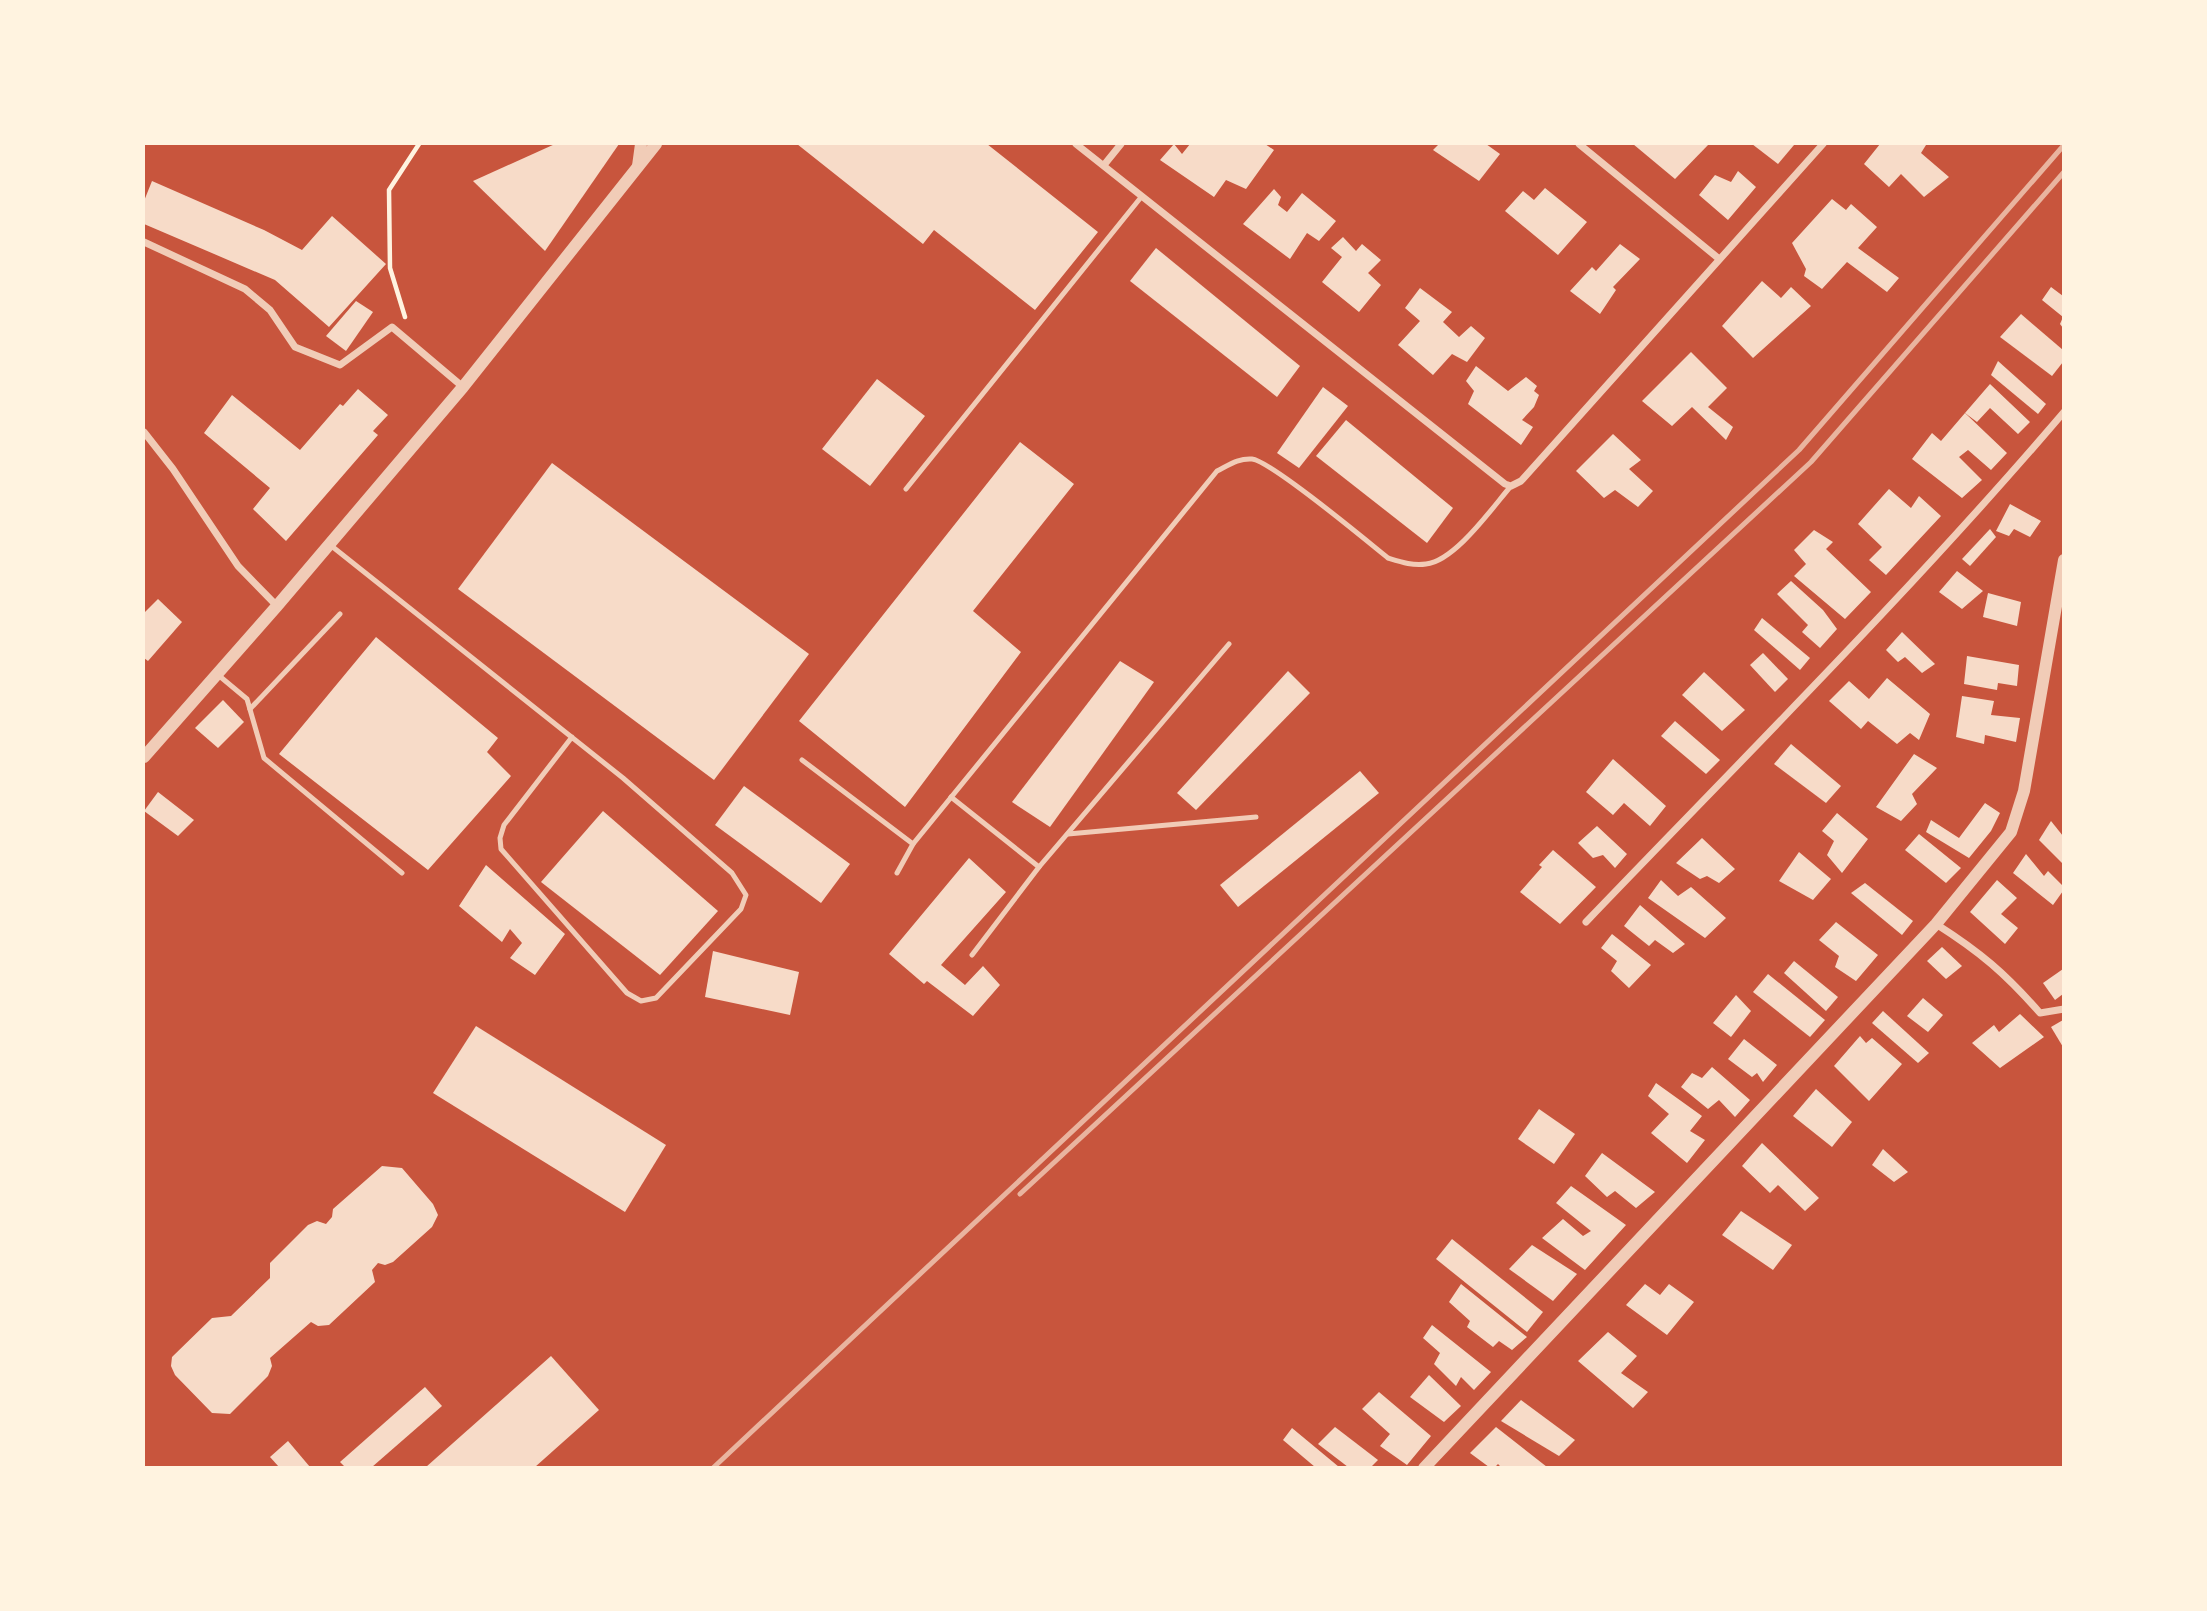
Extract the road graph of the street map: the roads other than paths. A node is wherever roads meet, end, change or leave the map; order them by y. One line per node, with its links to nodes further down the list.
1 (641, 144): 8 (street)
2 (656, 144): 8 (street)
3 (1076, 144): 7 (street)
4 (1121, 144): 7 (street)
5 (1579, 144): 11 (street)
6 (1823, 144): 11 (street)
7 (1104, 165): 9 (street)
8 (638, 167): 12 (street)
9 (1142, 196): 15 (street); 16 (lane)
10 (144, 242): 12 (street)
11 (1718, 258): 15 (street)
12 (463, 387): 17 (street)
13 (2063, 412): 34 (street)
14 (144, 432): 19 (street)
15 (1511, 486): 27 (lane)
16 (906, 489)
17 (330, 544): 19 (street); 24 (lane)
18 (2063, 560): 35 (street)
19 (277, 606): 22 (street)
20 (340, 614): 23 (lane)
21 (1229, 644): 29 (lane)
22 (217, 674): 23 (lane); 25 (street)
23 (250, 709): 32 (lane)
24 (572, 737): 24 (lane)
25 (144, 757)
26 (802, 760): 30 (lane)
27 (951, 797): 30 (lane); 31 (lane)
28 (1256, 817): 29 (lane)
29 (1068, 834): 31 (lane)
30 (914, 844): 33 (lane)
31 (1039, 867): 36 (lane)
32 (402, 873)
33 (897, 873)
34 (1586, 922)
35 (1936, 924): 37 (street); 38 (street)
36 (972, 955)
37 (2063, 1009)
38 (1424, 1468)

